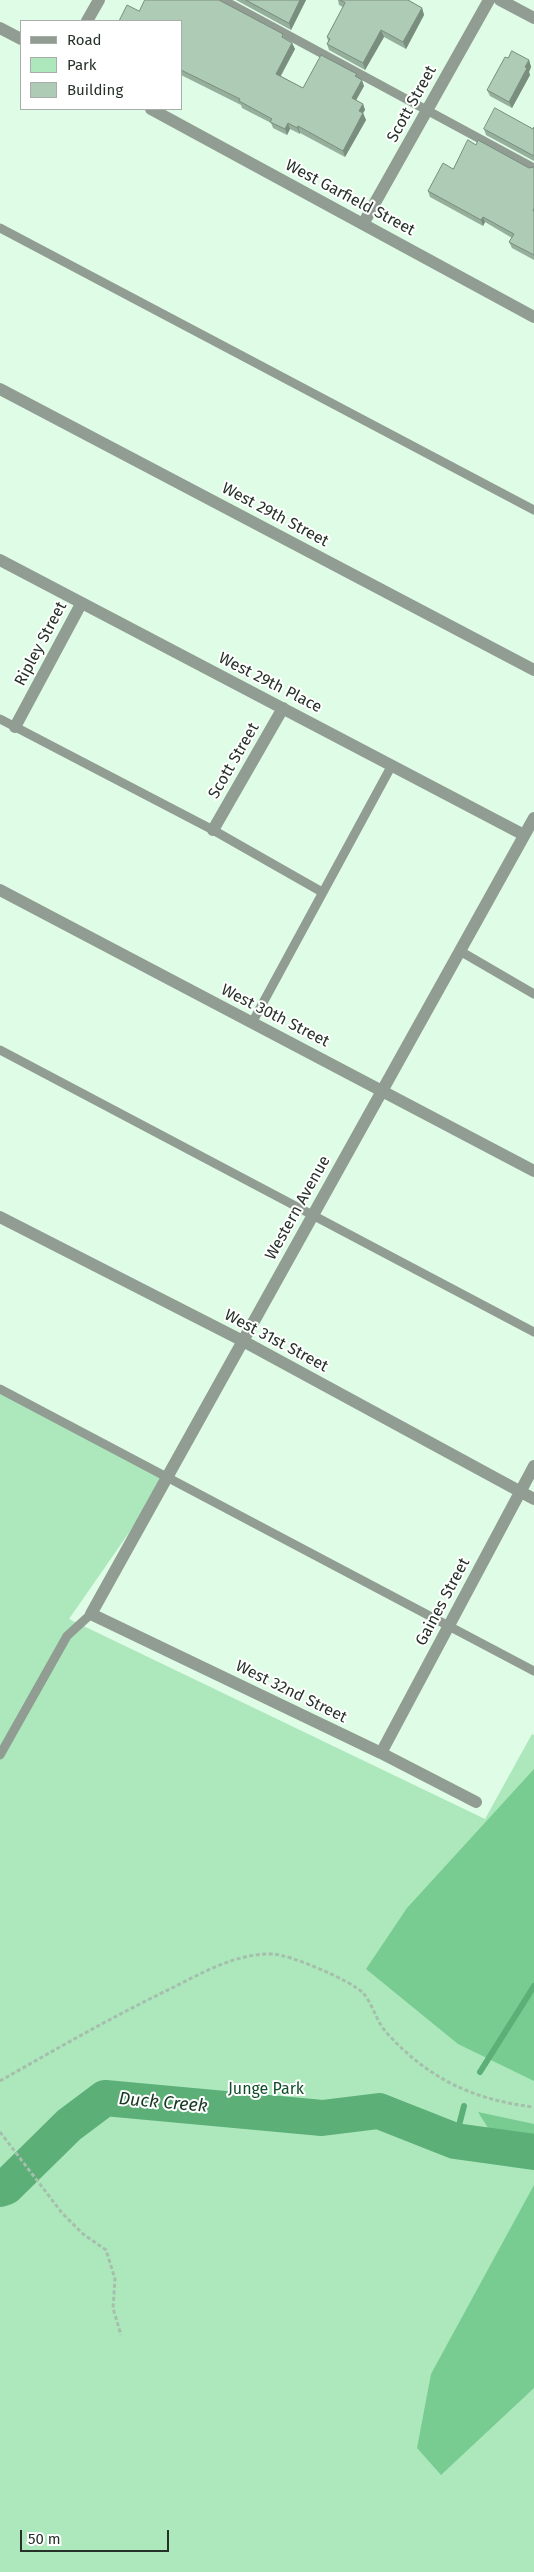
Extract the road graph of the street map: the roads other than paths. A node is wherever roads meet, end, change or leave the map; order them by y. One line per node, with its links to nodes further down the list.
1 (99, 0): 6 (street)
2 (223, 0): 10 (lane)
3 (489, 0): 10 (street, Scott Street)
4 (500, 0): 5 (street)
5 (534, 18)
6 (88, 20)
7 (0, 28): 8 (street)
8 (20, 38)
9 (153, 110): 12 (street, West Garfield Street)
10 (426, 110): 11 (lane); 12 (street, Scott Street)
11 (534, 168)
12 (363, 224): 14 (street, West Garfield Street)
13 (0, 228): 16 (lane)
14 (534, 317)
15 (0, 389): 19 (street, West 29th Street)
16 (534, 510)
17 (0, 560): 18 (street, West 29th Place)
18 (81, 604): 20 (street, West 29th Place); 22 (street, Ripley Street)
19 (534, 670)
20 (283, 708): 23 (street, West 29th Place); 25 (street, Scott Street)
21 (0, 719): 22 (lane)
22 (15, 727): 25 (lane)
23 (392, 764): 26 (street, West 29th Place); 28 (lane)
24 (534, 818): 26 (street, Western Avenue)
25 (213, 830): 28 (lane)
26 (524, 835): 29 (street, Western Avenue)
27 (0, 890): 31 (street, West 30th Street)
28 (322, 892): 31 (lane)
29 (460, 951): 30 (lane); 33 (street, Western Avenue)
30 (534, 994)
31 (252, 1023): 33 (street, West 30th Street)
32 (0, 1050): 35 (lane)
33 (382, 1090): 34 (street, West 30th Street); 35 (street, Western Avenue)
34 (534, 1172)
35 (313, 1215): 37 (lane); 38 (street, Western Avenue)
36 (0, 1217): 38 (street, West 31st Street)
37 (534, 1332)
38 (243, 1341): 41 (street, Western Avenue); 42 (street, West 31st Street)
39 (0, 1389): 41 (lane)
40 (534, 1466): 42 (street, Gaines Street)
41 (167, 1478): 44 (street, Western Avenue); 45 (lane)
42 (520, 1492): 43 (street, West 31st Street); 45 (street, Gaines Street)
43 (534, 1499)
44 (92, 1614): 47 (street, West 32nd Street); 48 (lane)
45 (449, 1625): 46 (lane); 47 (street, Gaines Street)
46 (534, 1671)
47 (381, 1753): 49 (street, West 32nd Street)
48 (0, 1755)
49 (476, 1802)

